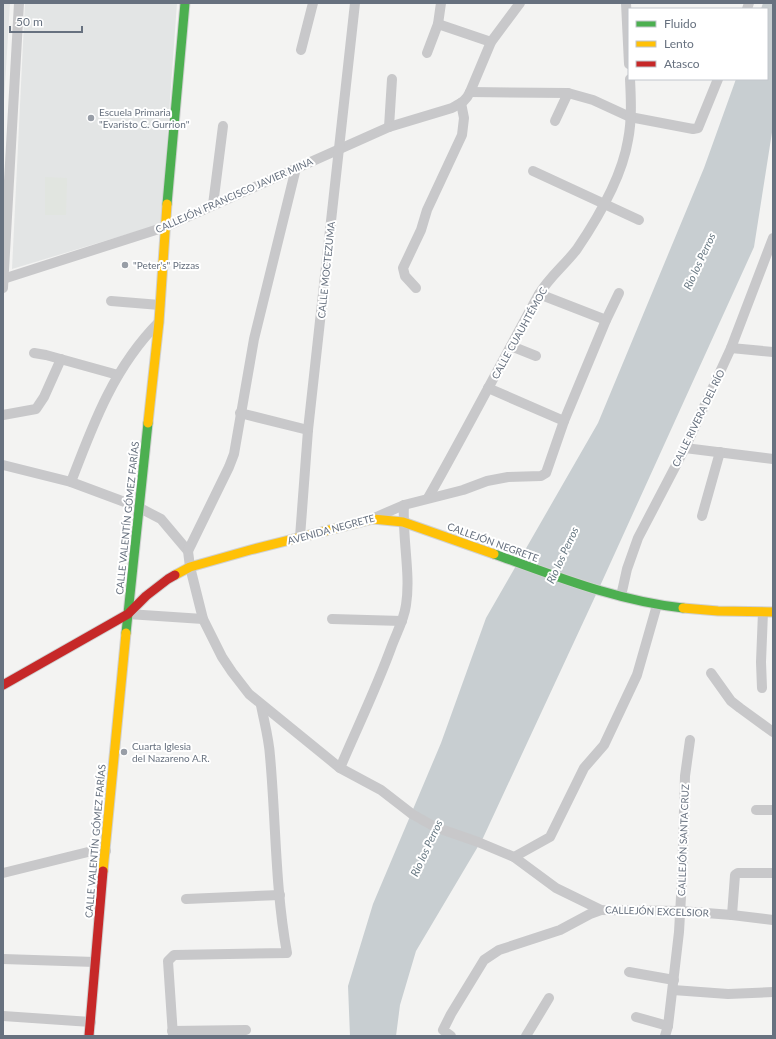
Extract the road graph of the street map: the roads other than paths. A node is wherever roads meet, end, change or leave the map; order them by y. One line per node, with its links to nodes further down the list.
1 (19, 3): 28 (street)
2 (185, 3): 30 (street, CALLE VALENTÍN GÓMEZ FARÍAS)
3 (313, 3): 11 (street)
4 (355, 3): 23 (street, CALLE MOCTEZUMA)
5 (441, 3): 8 (street)
6 (520, 3): 9 (street)
7 (626, 3): 10 (street)
8 (438, 24): 9 (street); 12 (street)
9 (491, 42): 16 (street)
10 (628, 44)
11 (301, 50)
12 (427, 53)
13 (392, 79): 22 (street)
14 (630, 80): 19 (street, CALLE CUAUHTÉMOC)
15 (718, 80): 19 (street)
16 (470, 92): 17 (street); 18 (street)
17 (568, 93): 19 (street); 20 (street)
18 (461, 103): 22 (street, CALLEJÓN FRANCISCO JAVIER MINA); 36 (street)
19 (630, 117): 26 (street, CALLE CUAUHTÉMOC)
20 (555, 121)
21 (223, 126): 27 (street)
22 (389, 127): 23 (street, CALLEJÓN FRANCISCO JAVIER MINA)
23 (340, 149): 24 (street, CALLEJÓN FRANCISCO JAVIER MINA); 54 (street, CALLE MOCTEZUMA)
24 (296, 168): 27 (street, CALLEJÓN FRANCISCO JAVIER MINA); 51 (street)
25 (533, 172): 26 (street)
26 (605, 205): 29 (street); 38 (street, CALLE CUAUHTÉMOC)
27 (214, 206): 30 (street, CALLEJÓN FRANCISCO JAVIER MINA)
28 (5, 219): 32 (street)
29 (639, 220)
30 (165, 227): 34 (street, CALLEJÓN FRANCISCO JAVIER MINA); 40 (street, CALLE VALENTÍN GÓMEZ FARÍAS)
31 (773, 238): 33 (street, CALLE RIVERA DEL RÍO)
32 (4, 245): 34 (street)
33 (771, 252): 44 (street, CALLE RIVERA DEL RÍO)
34 (3, 279): 35 (street)
35 (3, 288)
36 (416, 288)
37 (619, 293): 41 (street)
38 (539, 294): 41 (street); 43 (street, CALLE CUAUHTÉMOC)
39 (111, 301): 40 (street)
40 (160, 305): 42 (street, CALLE VALENTÍN GÓMEZ FARÍAS)
41 (606, 320): 53 (street)
42 (159, 322): 49 (street); 62 (street, CALLE VALENTÍN GÓMEZ FARÍAS)
43 (511, 346): 47 (street); 50 (street, CALLE CUAUHTÉMOC)
44 (731, 348): 45 (street); 55 (street, CALLE RIVERA DEL RÍO)
45 (773, 352)
46 (34, 353): 48 (street)
47 (536, 356)
48 (61, 359): 49 (street); 52 (street)
49 (118, 375): 59 (street)
50 (488, 388): 53 (street); 60 (street, CALLE CUAUHTÉMOC)
51 (240, 413): 54 (street); 67 (street)
52 (3, 414)
53 (564, 421): 60 (street, AVENIDA NEGRETE)
54 (308, 430): 66 (street, CALLE MOCTEZUMA)
55 (685, 448): 56 (street); 69 (street, CALLE RIVERA DEL RÍO)
56 (720, 452): 57 (street); 63 (street)
57 (773, 458)
58 (3, 465): 59 (street)
59 (71, 482): 62 (street)
60 (428, 498): 61 (street, AVENIDA NEGRETE)
61 (404, 505): 64 (street, AVENIDA NEGRETE); 65 (street)
62 (138, 507): 67 (street); 72 (street, CALLE VALENTÍN GÓMEZ FARÍAS)
63 (702, 516)
64 (373, 519): 65 (street, CALLEJÓN NEGRETE); 66 (street, AVENIDA NEGRETE)
65 (403, 522): 69 (street, CALLEJÓN NEGRETE); 75 (street)
66 (300, 537): 68 (street, AVENIDA NEGRETE)
67 (188, 550): 68 (street, CALLEJÓN EXCELSIOR)
68 (190, 567): 72 (street, AVENIDA NEGRETE); 73 (street, CALLEJÓN EXCELSIOR)
69 (620, 596): 70 (street, CALLEJÓN NEGRETE)
70 (657, 605): 71 (street, CALLEJÓN NEGRETE); 86 (street)
71 (768, 612): 78 (street)
72 (128, 614): 73 (street); 77 (street, AVENIDA NEGRETE); 85 (street, CALLE VALENTÍN GÓMEZ FARÍAS)
73 (204, 619): 79 (street, CALLEJÓN EXCELSIOR)
74 (332, 619): 75 (street)
75 (402, 621): 82 (street)
76 (711, 673): 80 (street)
77 (3, 685)
78 (762, 688)
79 (261, 705): 82 (street, CALLEJÓN EXCELSIOR); 89 (street)
80 (773, 732)
81 (690, 740): 92 (street, CALLEJÓN SANTA CRUZ)
82 (340, 768): 86 (street, CALLEJÓN EXCELSIOR)
83 (756, 810): 84 (street)
84 (773, 810)
85 (106, 851): 88 (street); 96 (street, CALLE VALENTÍN GÓMEZ FARÍAS)
86 (514, 857): 91 (street, CALLEJÓN EXCELSIOR)
87 (773, 873): 93 (street)
88 (3, 874)
89 (280, 895): 90 (street); 106 (street)
90 (186, 899)
91 (602, 910): 92 (street, CALLEJÓN EXCELSIOR); 107 (street)
92 (680, 911): 93 (street, CALLEJÓN EXCELSIOR); 98 (street, CALLEJÓN SANTA CRUZ)
93 (732, 914): 94 (street, CALLEJÓN EXCELSIOR)
94 (773, 920)
95 (3, 959): 96 (street)
96 (95, 962): 103 (street, CALLE VALENTÍN GÓMEZ FARÍAS)
97 (629, 972): 98 (street)
98 (673, 985): 99 (street); 104 (street, CALLEJÓN SANTA CRUZ)
99 (773, 992)
100 (549, 998): 109 (street)
101 (3, 1016): 103 (street)
102 (636, 1017): 104 (street)
103 (91, 1022): 108 (street, CALLE VALENTÍN GÓMEZ FARÍAS)
104 (668, 1026): 110 (street, CALLEJÓN SANTA CRUZ)
105 (246, 1030): 106 (street)
106 (172, 1033)
107 (445, 1034)
108 (89, 1036)
109 (526, 1036)
110 (664, 1036)

